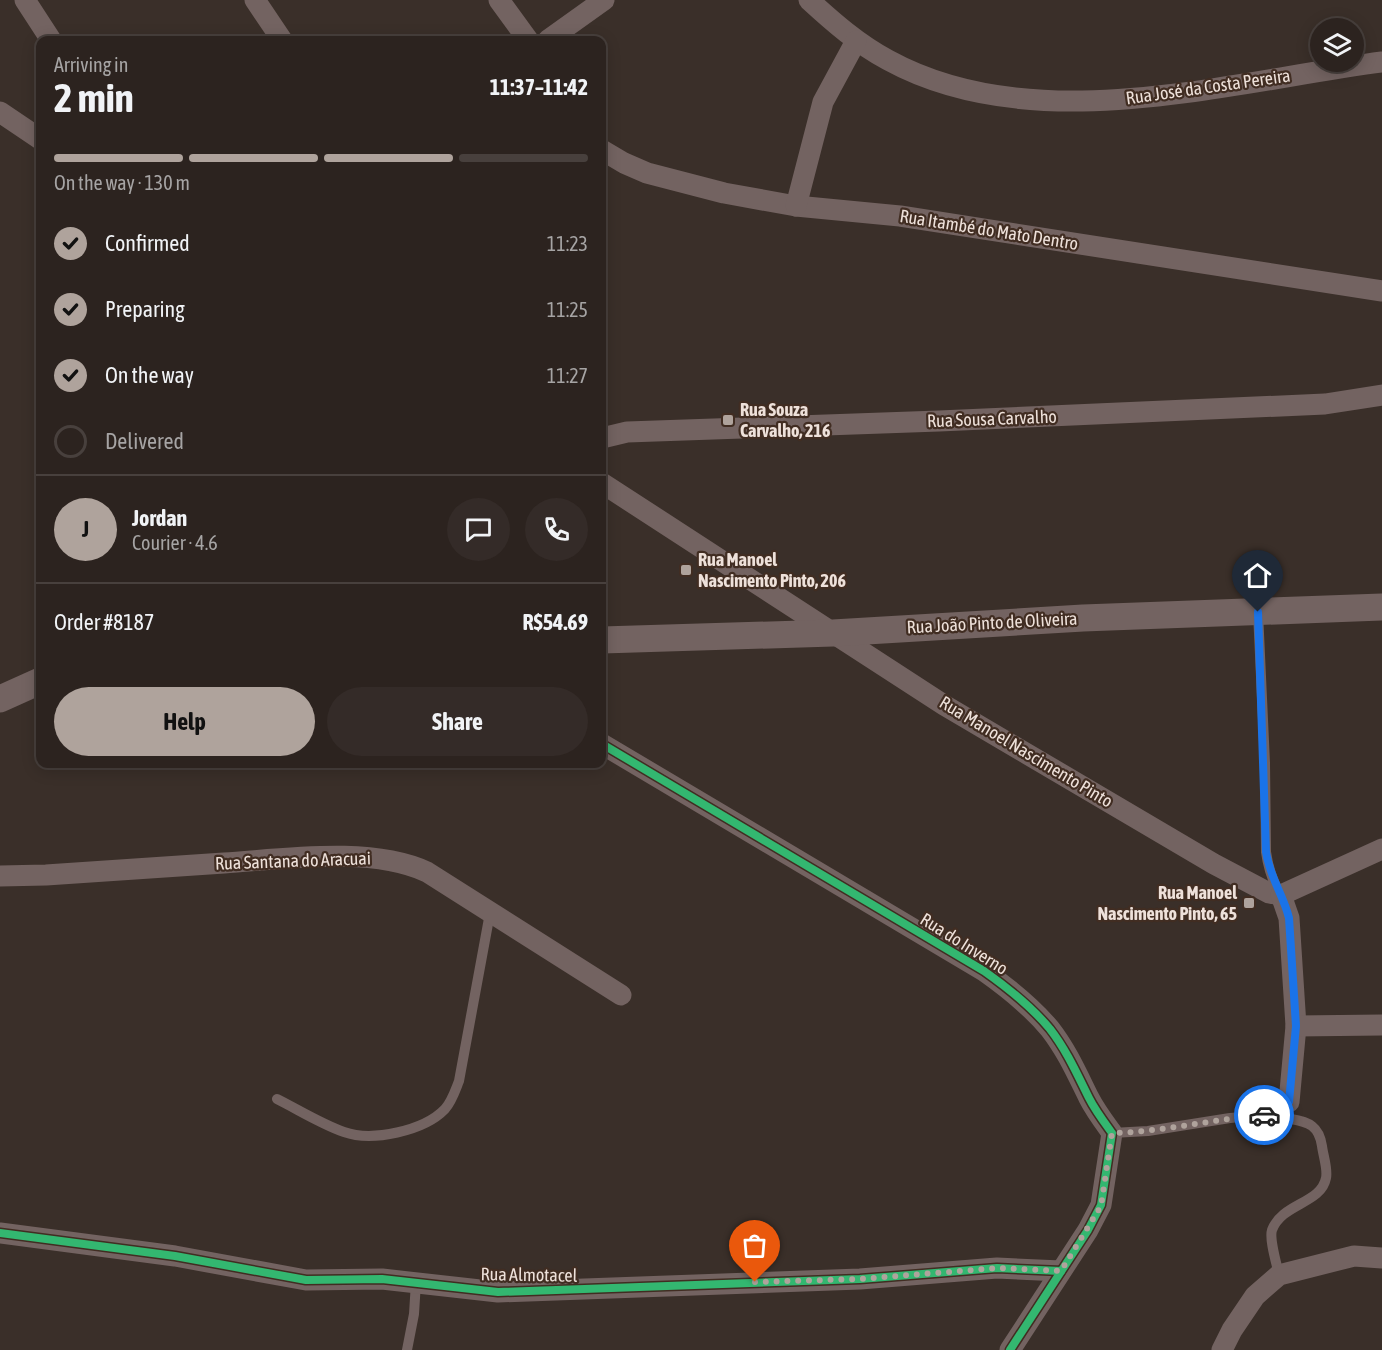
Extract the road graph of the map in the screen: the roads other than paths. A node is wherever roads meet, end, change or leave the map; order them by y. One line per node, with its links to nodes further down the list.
1 (25, 0): 6 (street)
2 (255, 0): 7 (street)
3 (499, 0): 8 (street)
4 (604, 0): 9 (street)
5 (809, 0): 10 (street, Rua José da Costa Pereira)
6 (48, 36)
7 (279, 36)
8 (525, 36)
9 (554, 36)
10 (856, 41): 11 (street, Rua José da Costa Pereira); 15 (street)
11 (1382, 62)
12 (0, 112): 13 (street)
13 (36, 136)
14 (606, 152): 15 (street, Rua Itambé do Mato Dentro)
15 (796, 206): 16 (street, Rua Itambé do Mato Dentro)
16 (1382, 291)
17 (1382, 395): 18 (street, Rua Sousa Carvalho)
18 (606, 437)
19 (606, 486): 22 (street, Rua Manoel Nascimento Pinto)
20 (1382, 607): 21 (street, Rua João Pinto de Oliveira)
21 (1258, 612): 22 (street, Rua João Pinto de Oliveira); 29 (lane)
22 (833, 633): 23 (street, Rua João Pinto de Oliveira); 29 (street, Rua Manoel Nascimento Pinto)
23 (606, 640)
24 (36, 683): 25 (street)
25 (0, 699)
26 (606, 746): 36 (street, Rua do Inverno)
27 (1382, 849): 29 (street)
28 (0, 876): 30 (street, Rua Santana do Aracuai)
29 (1281, 895): 33 (street)
30 (489, 913): 31 (street, Rua Santana do Aracuai); 34 (lane)
31 (621, 995)
32 (1382, 1025): 33 (street)
33 (1296, 1026): 35 (street)
34 (277, 1099)
35 (1290, 1110): 36 (lane); 40 (lane)
36 (1112, 1133): 39 (street)
37 (0, 1233): 41 (street, Rua Almotacel)
38 (1382, 1258): 40 (street)
39 (1061, 1271): 41 (street, Rua Almotacel); 43 (street)
40 (1279, 1275): 44 (street)
41 (416, 1282): 42 (lane)
42 (406, 1350)
43 (1010, 1350)
44 (1222, 1350)

